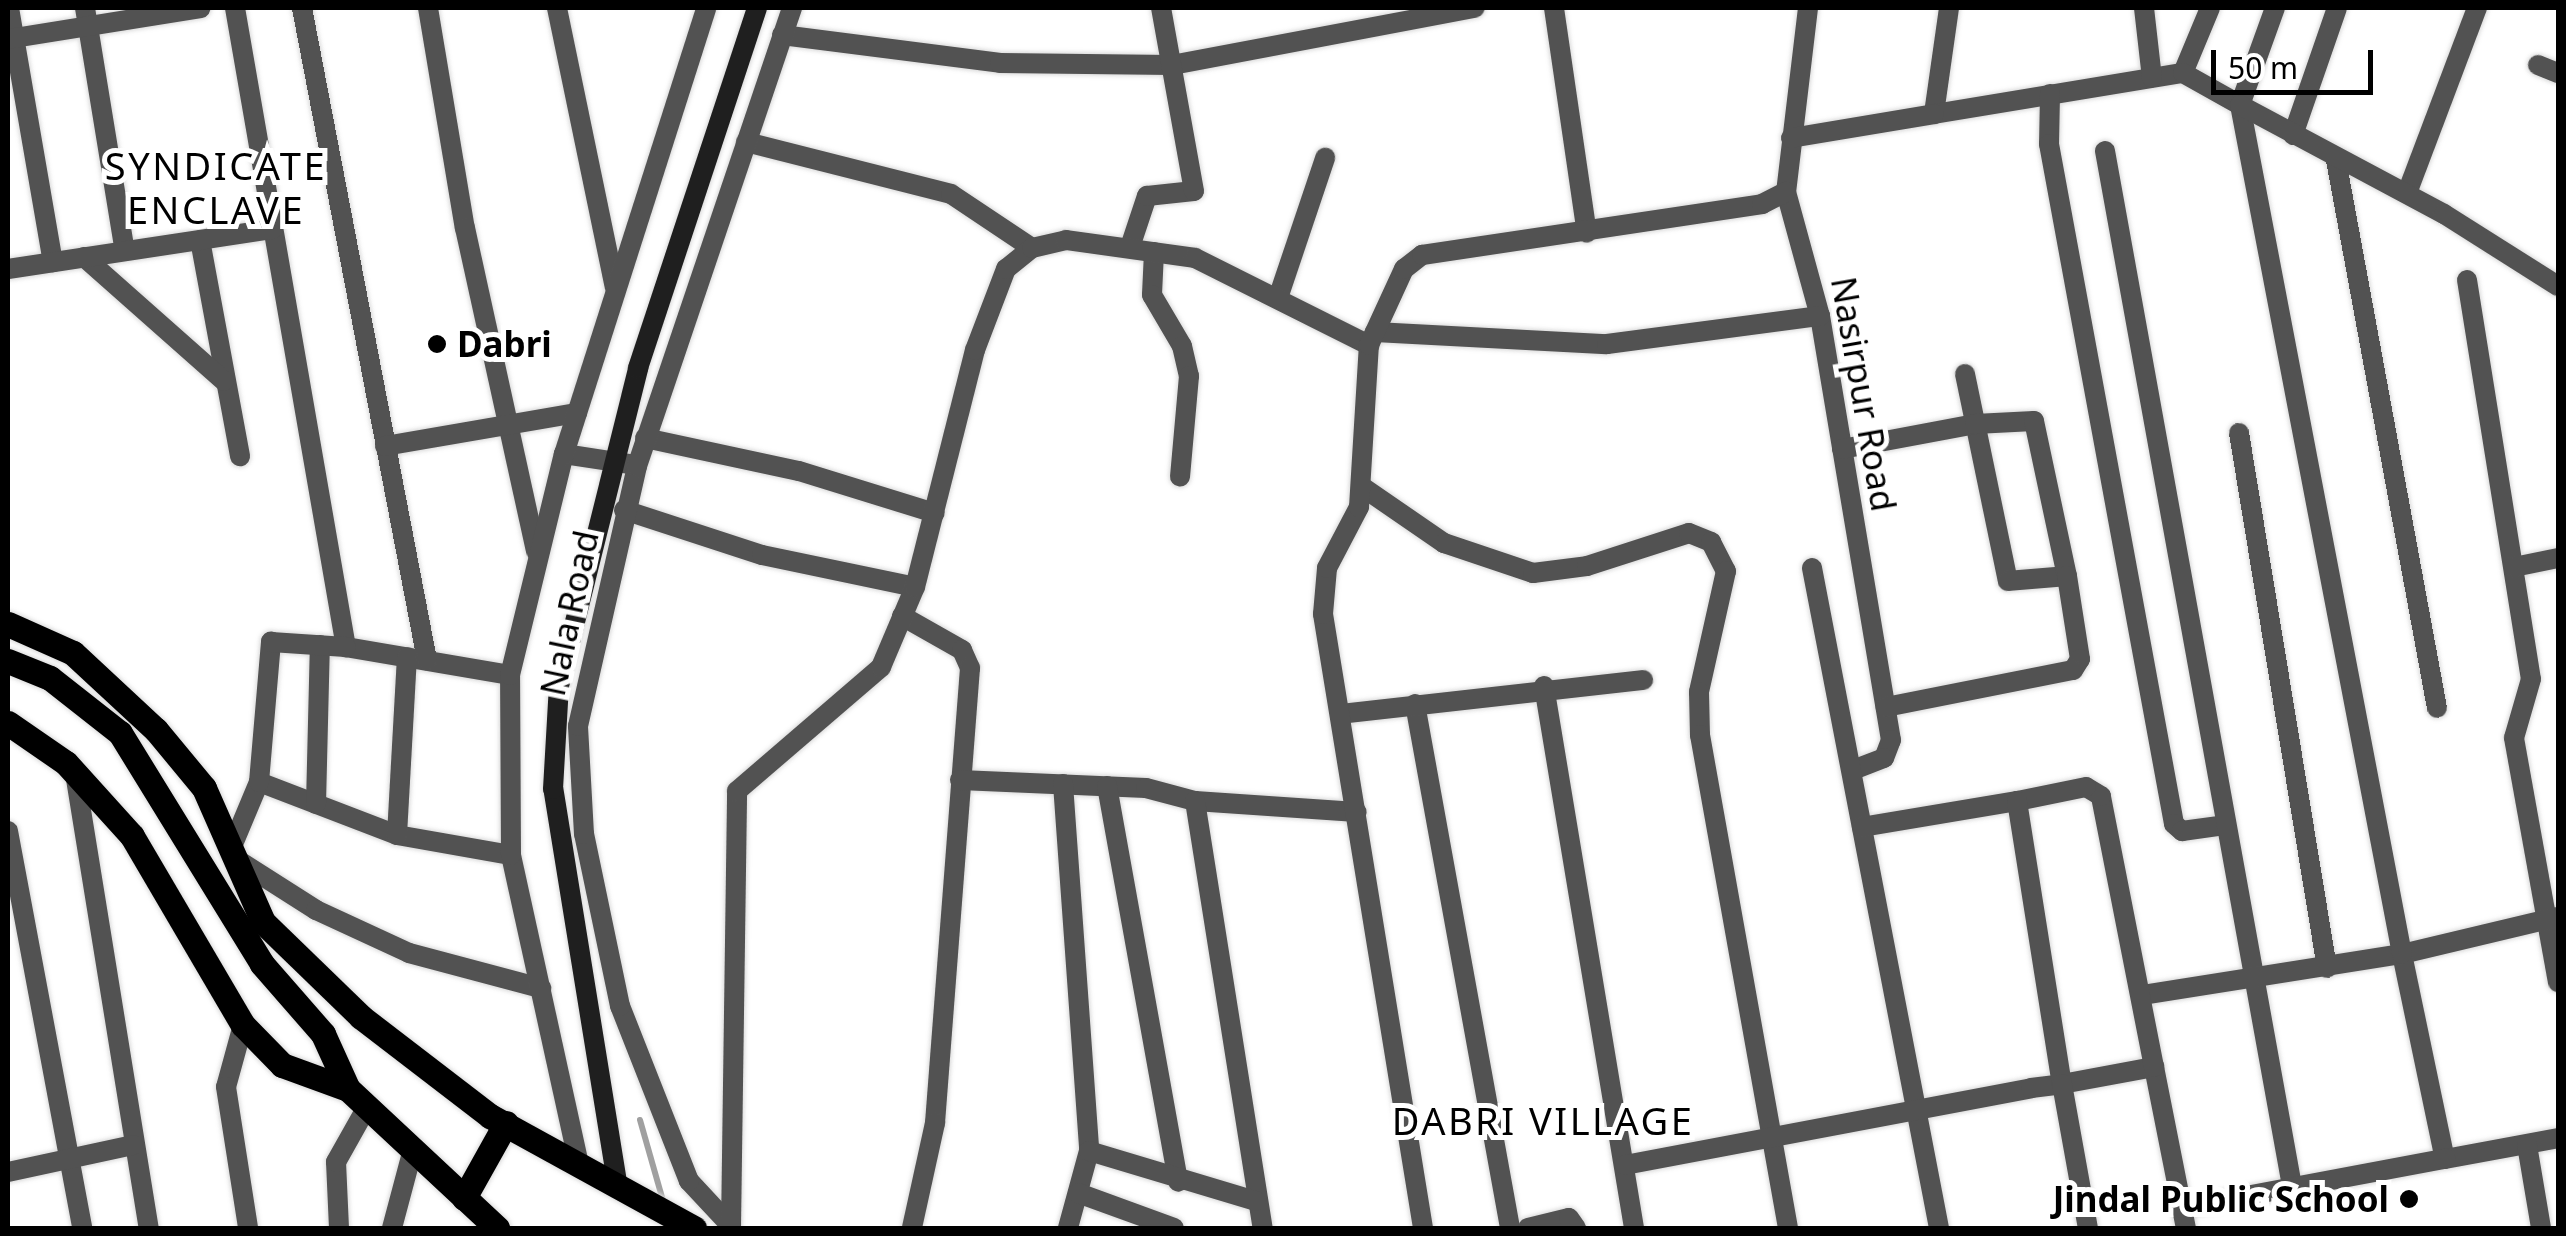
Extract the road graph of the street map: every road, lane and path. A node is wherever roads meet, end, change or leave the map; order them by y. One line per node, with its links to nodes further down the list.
1 (9, 8): 22 (street)
2 (201, 8): 20 (street)
3 (235, 8): 39 (street)
4 (302, 8): 62 (street)
5 (428, 8): 58 (street)
6 (557, 8): 51 (street)
7 (706, 8): 51 (street)
8 (757, 8): 66 (street)
9 (792, 8): 21 (street, Nala Road)
10 (1161, 8): 23 (street)
11 (1476, 8): 23 (street)
12 (1554, 8): 40 (street)
13 (1808, 8): 32 (street, Nasirpur Road)
14 (1950, 8): 30 (street)
15 (2144, 8): 27 (street)
16 (2210, 8): 25 (street)
17 (2275, 8): 29 (street)
18 (2337, 8): 31 (street)
19 (2478, 8): 38 (street)
20 (86, 17): 22 (street); 44 (street)
21 (782, 36): 23 (street); 33 (street, Nala Road)
22 (11, 38): 47 (street)
23 (1172, 65): 42 (street)
24 (2538, 65): 26 (street)
25 (2183, 73): 27 (street); 29 (street)
26 (2558, 73)
27 (2152, 78): 28 (street)
28 (2050, 94): 30 (street); 102 (street)
29 (2240, 105): 31 (street); 109 (street)
30 (1934, 114): 32 (street)
31 (2293, 135): 36 (street)
32 (1790, 138): 37 (street, Nasirpur Road)
33 (746, 142): 43 (street); 61 (street, Nala Road)
34 (2105, 151): 102 (street)
35 (1325, 158): 52 (street)
36 (2336, 160): 38 (street); 89 (street)
37 (1786, 192): 40 (street); 53 (street, Nasirpur Road)
38 (2407, 193): 50 (street)
39 (273, 229): 41 (street); 81 (street)
40 (1587, 233): 54 (street)
41 (200, 240): 44 (street); 56 (street)
42 (1130, 246): 43 (street); 45 (street)
43 (1032, 248): 71 (street)
44 (124, 251): 46 (street)
45 (1154, 252): 52 (street); 68 (street)
46 (84, 257): 47 (street); 56 (street)
47 (54, 262): 48 (street)
48 (8, 269)
49 (2467, 280): 74 (street)
50 (2558, 286)
51 (616, 288): 57 (street)
52 (1279, 295): 54 (street)
53 (1820, 316): 54 (street); 63 (street, Nasirpur Road)
54 (1372, 338): 69 (street)
55 (1964, 374): 59 (street)
56 (224, 381): 65 (street)
57 (576, 413): 58 (street); 64 (street)
58 (508, 424): 62 (street); 72 (street)
59 (1974, 424): 63 (street); 76 (street); 76 (street)
60 (2239, 433): 110 (street)
61 (646, 438): 67 (street, Nala Road); 71 (street)
62 (386, 446): 82 (street)
63 (1842, 449): 88 (street, Nasirpur Road)
64 (564, 454): 66 (street); 72 (street)
65 (240, 456)
66 (613, 459): 67 (street); 134 (street)
67 (637, 466): 70 (street, Nala Road)
68 (1180, 477)
69 (1360, 486): 90 (street); 123 (street)
70 (624, 510): 77 (street); 140 (street, Nala Road)
71 (935, 513): 77 (street)
72 (538, 558): 84 (street)
73 (2558, 558): 74 (street)
74 (2514, 567): 108 (street)
75 (1812, 568): 92 (street)
76 (2067, 576): 88 (street)
77 (915, 586): 78 (street)
78 (902, 616): 94 (street); 140 (street)
79 (8, 624): 106 (main road)
80 (320, 645): 81 (street); 95 (street); 100 (street)
81 (346, 646): 82 (street)
82 (417, 658): 84 (street); 105 (street)
83 (8, 661): 118 (main road)
84 (510, 674): 107 (street)
85 (1643, 680): 86 (street)
86 (1544, 686): 87 (street); 131 (street)
87 (1416, 704): 90 (street); 153 (street)
88 (1886, 707): 92 (street, Nasirpur Road)
89 (2437, 708)
90 (1340, 714): 101 (street)
91 (8, 723): 93 (main road)
92 (1853, 770): 103 (street)
93 (75, 773): 115 (main road); 124 (street)
94 (960, 780): 96 (street); 148 (street)
95 (260, 782): 100 (street); 106 (street)
96 (1062, 784): 97 (street); 127 (street)
97 (1107, 786): 99 (street); 133 (street)
98 (2017, 800): 103 (street); 114 (street); 117 (street)
99 (1196, 801): 101 (street); 138 (street)
100 (316, 804): 105 (street)
101 (1357, 812): 152 (street)
102 (2225, 825): 111 (street)
103 (1862, 828): 120 (street)
104 (8, 831): 128 (street)
105 (397, 835): 107 (street)
106 (234, 854): 113 (street); 121 (main road)
107 (512, 855): 113 (street)
108 (2553, 918): 109 (street); 112 (street)
109 (2402, 954): 110 (street); 129 (street)
110 (2327, 968): 111 (street)
111 (2250, 974): 114 (street); 135 (street)
112 (2558, 982)
113 (541, 988): 130 (street)
114 (2142, 995): 116 (street)
115 (243, 1025): 118 (main road); 143 (street)
116 (2154, 1067): 117 (street); 139 (street)
117 (2062, 1084): 120 (street); 159 (street)
118 (348, 1088): 119 (main road)
119 (368, 1106): 126 (main road); 144 (street)
120 (1916, 1110): 123 (street); 158 (street)
121 (506, 1124): 130 (main road); 137 (main road)
122 (2558, 1138): 125 (street)
123 (1772, 1140): 131 (street); 157 (street)
124 (133, 1145): 128 (street); 142 (street)
125 (2526, 1145): 129 (street); 160 (street)
126 (413, 1149): 137 (main road); 145 (street)
127 (1089, 1151): 133 (street); 136 (street)
128 (70, 1158): 132 (street); 141 (street)
129 (2446, 1159): 135 (street)
130 (578, 1160): 134 (main road)
131 (1624, 1166): 156 (street)
132 (8, 1172)
133 (1178, 1182): 138 (street)
134 (623, 1185): 147 (main road)
135 (2292, 1186): 139 (street)
136 (1078, 1193): 149 (street); 150 (street)
137 (464, 1198): 146 (main road)
138 (1256, 1201): 151 (street)
139 (2184, 1218)
140 (731, 1227)
141 (82, 1228)
142 (149, 1228)
143 (248, 1228)
144 (339, 1228)
145 (392, 1228)
146 (497, 1228)
147 (694, 1228)
148 (912, 1228)
149 (1068, 1228)
150 (1174, 1228)
151 (1263, 1228)
152 (1423, 1228)
153 (1510, 1228)
154 (1528, 1228): 155 (street)
155 (1576, 1228)
156 (1634, 1228)
157 (1788, 1228)
158 (1939, 1228)
159 (2088, 1228)
160 (2541, 1228)

